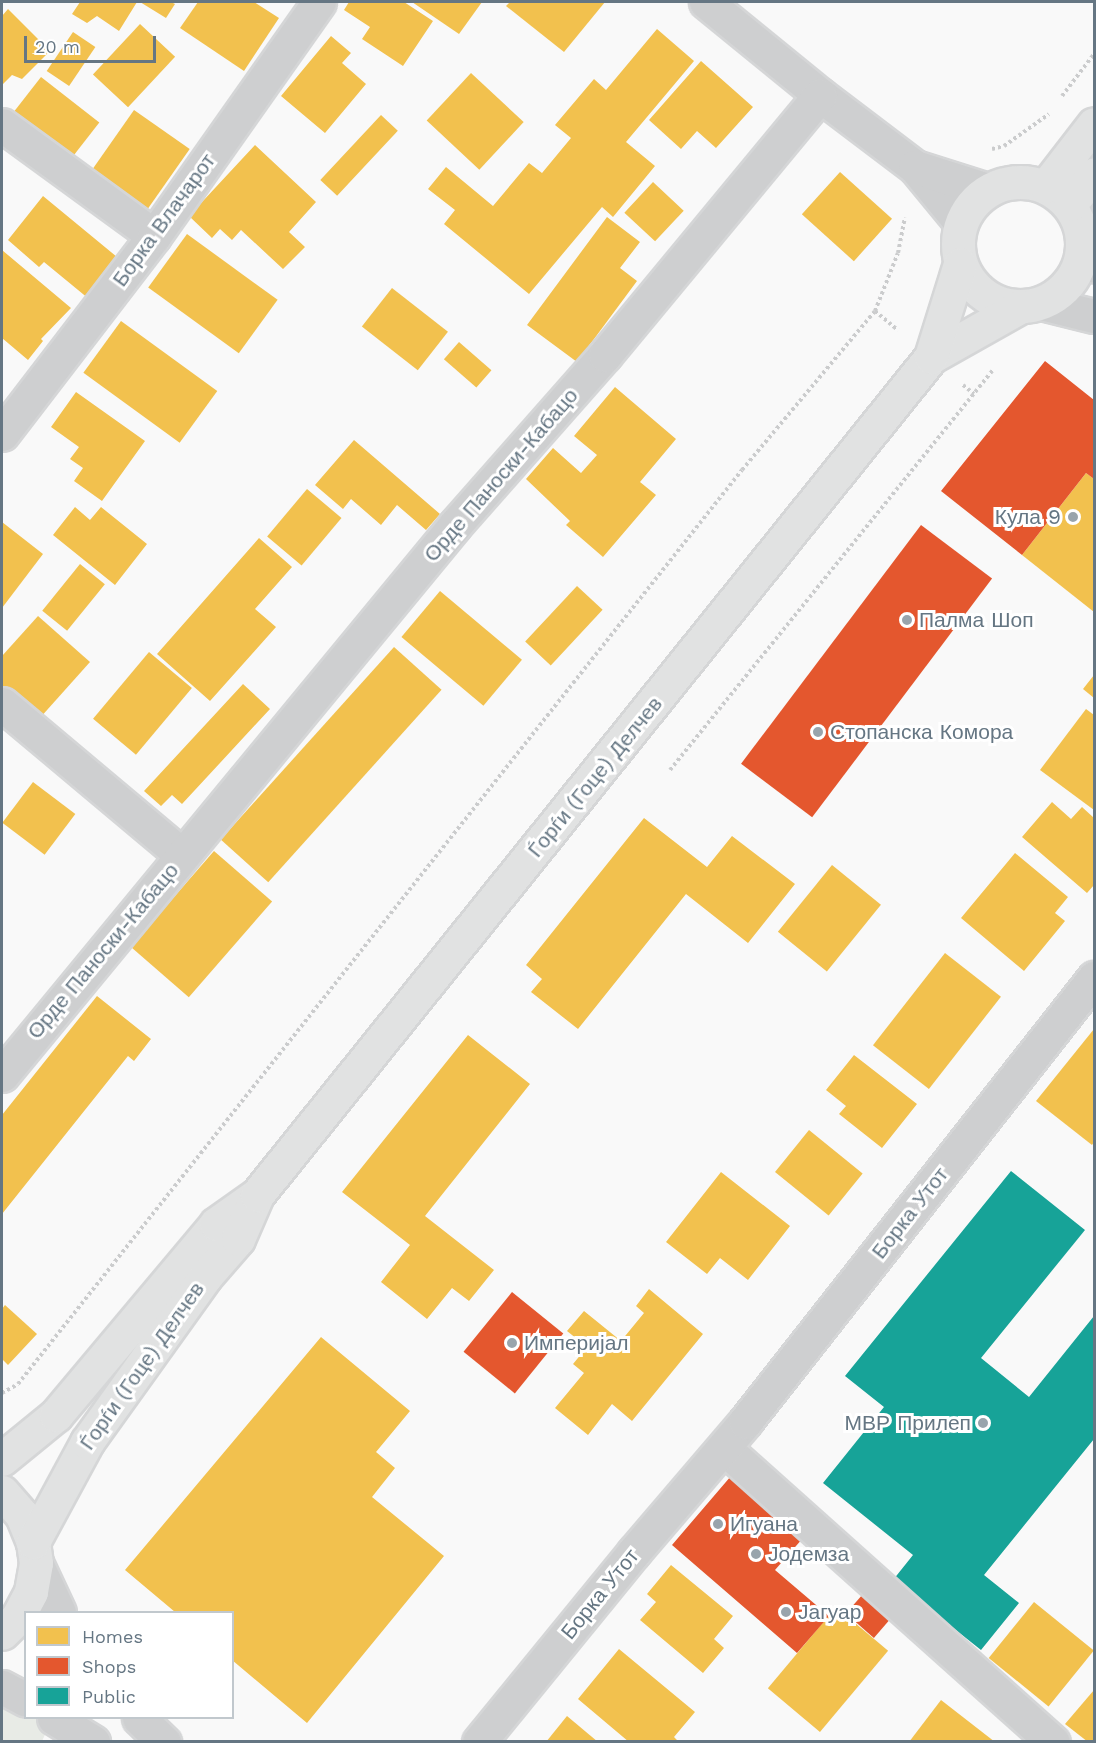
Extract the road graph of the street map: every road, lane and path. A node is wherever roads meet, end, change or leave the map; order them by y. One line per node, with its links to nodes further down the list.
1 (320, 2): 15 (street, Борка Влачарот)
2 (706, 2): 4 (street)
3 (1095, 54): 5 (path)
4 (820, 95): 10 (street); 25 (street, Орде Паноски-Кабацо)
5 (1062, 97)
6 (1055, 106): 9 (path)
7 (1095, 124): 13 (main road)
8 (2, 125): 15 (street)
9 (982, 151)
10 (915, 167): 12 (street); 14 (street); 29 (path)
11 (1095, 174): 13 (main road)
12 (987, 190): 13 (main road); 14 (main road)
13 (1058, 195): 16 (main road)
14 (961, 223): 17 (main road)
15 (154, 236): 22 (street, Борка Влачарот)
16 (1089, 254): 18 (main road)
17 (960, 264): 18 (main road); 20 (main road, Ѓорѓи (Гоце) Делчев)
18 (1031, 305): 19 (street); 20 (main road, Ѓорѓи (Гоце) Делчев)
19 (1095, 316)
20 (931, 357): 28 (main road, Ѓорѓи (Гоце) Делчев)
21 (996, 366): 24 (path)
22 (2, 434)
23 (2, 704): 25 (street, Орде Паноски-Кабацо)
24 (670, 770)
25 (183, 855): 27 (street, Орде Паноски-Кабацо)
26 (1095, 978): 30 (street, Борка Утот)
27 (2, 1075)
28 (258, 1195): 31 (main road, Ѓорѓи (Гоце) Делчев); 33 (main road, Ѓорѓи (Гоце) Делчев)
29 (2, 1393)
30 (724, 1448): 42 (street, Борка Утот); 43 (street)
31 (2, 1459)
32 (2, 1492): 33 (main road)
33 (35, 1553): 34 (street); 35 (main road)
34 (59, 1611)
35 (2, 1633)
36 (2, 1687): 37 (street)
37 (24, 1699)
38 (56, 1719): 40 (street)
39 (140, 1719): 41 (street)
40 (93, 1742)
41 (164, 1742)
42 (479, 1742)
43 (1053, 1742)

